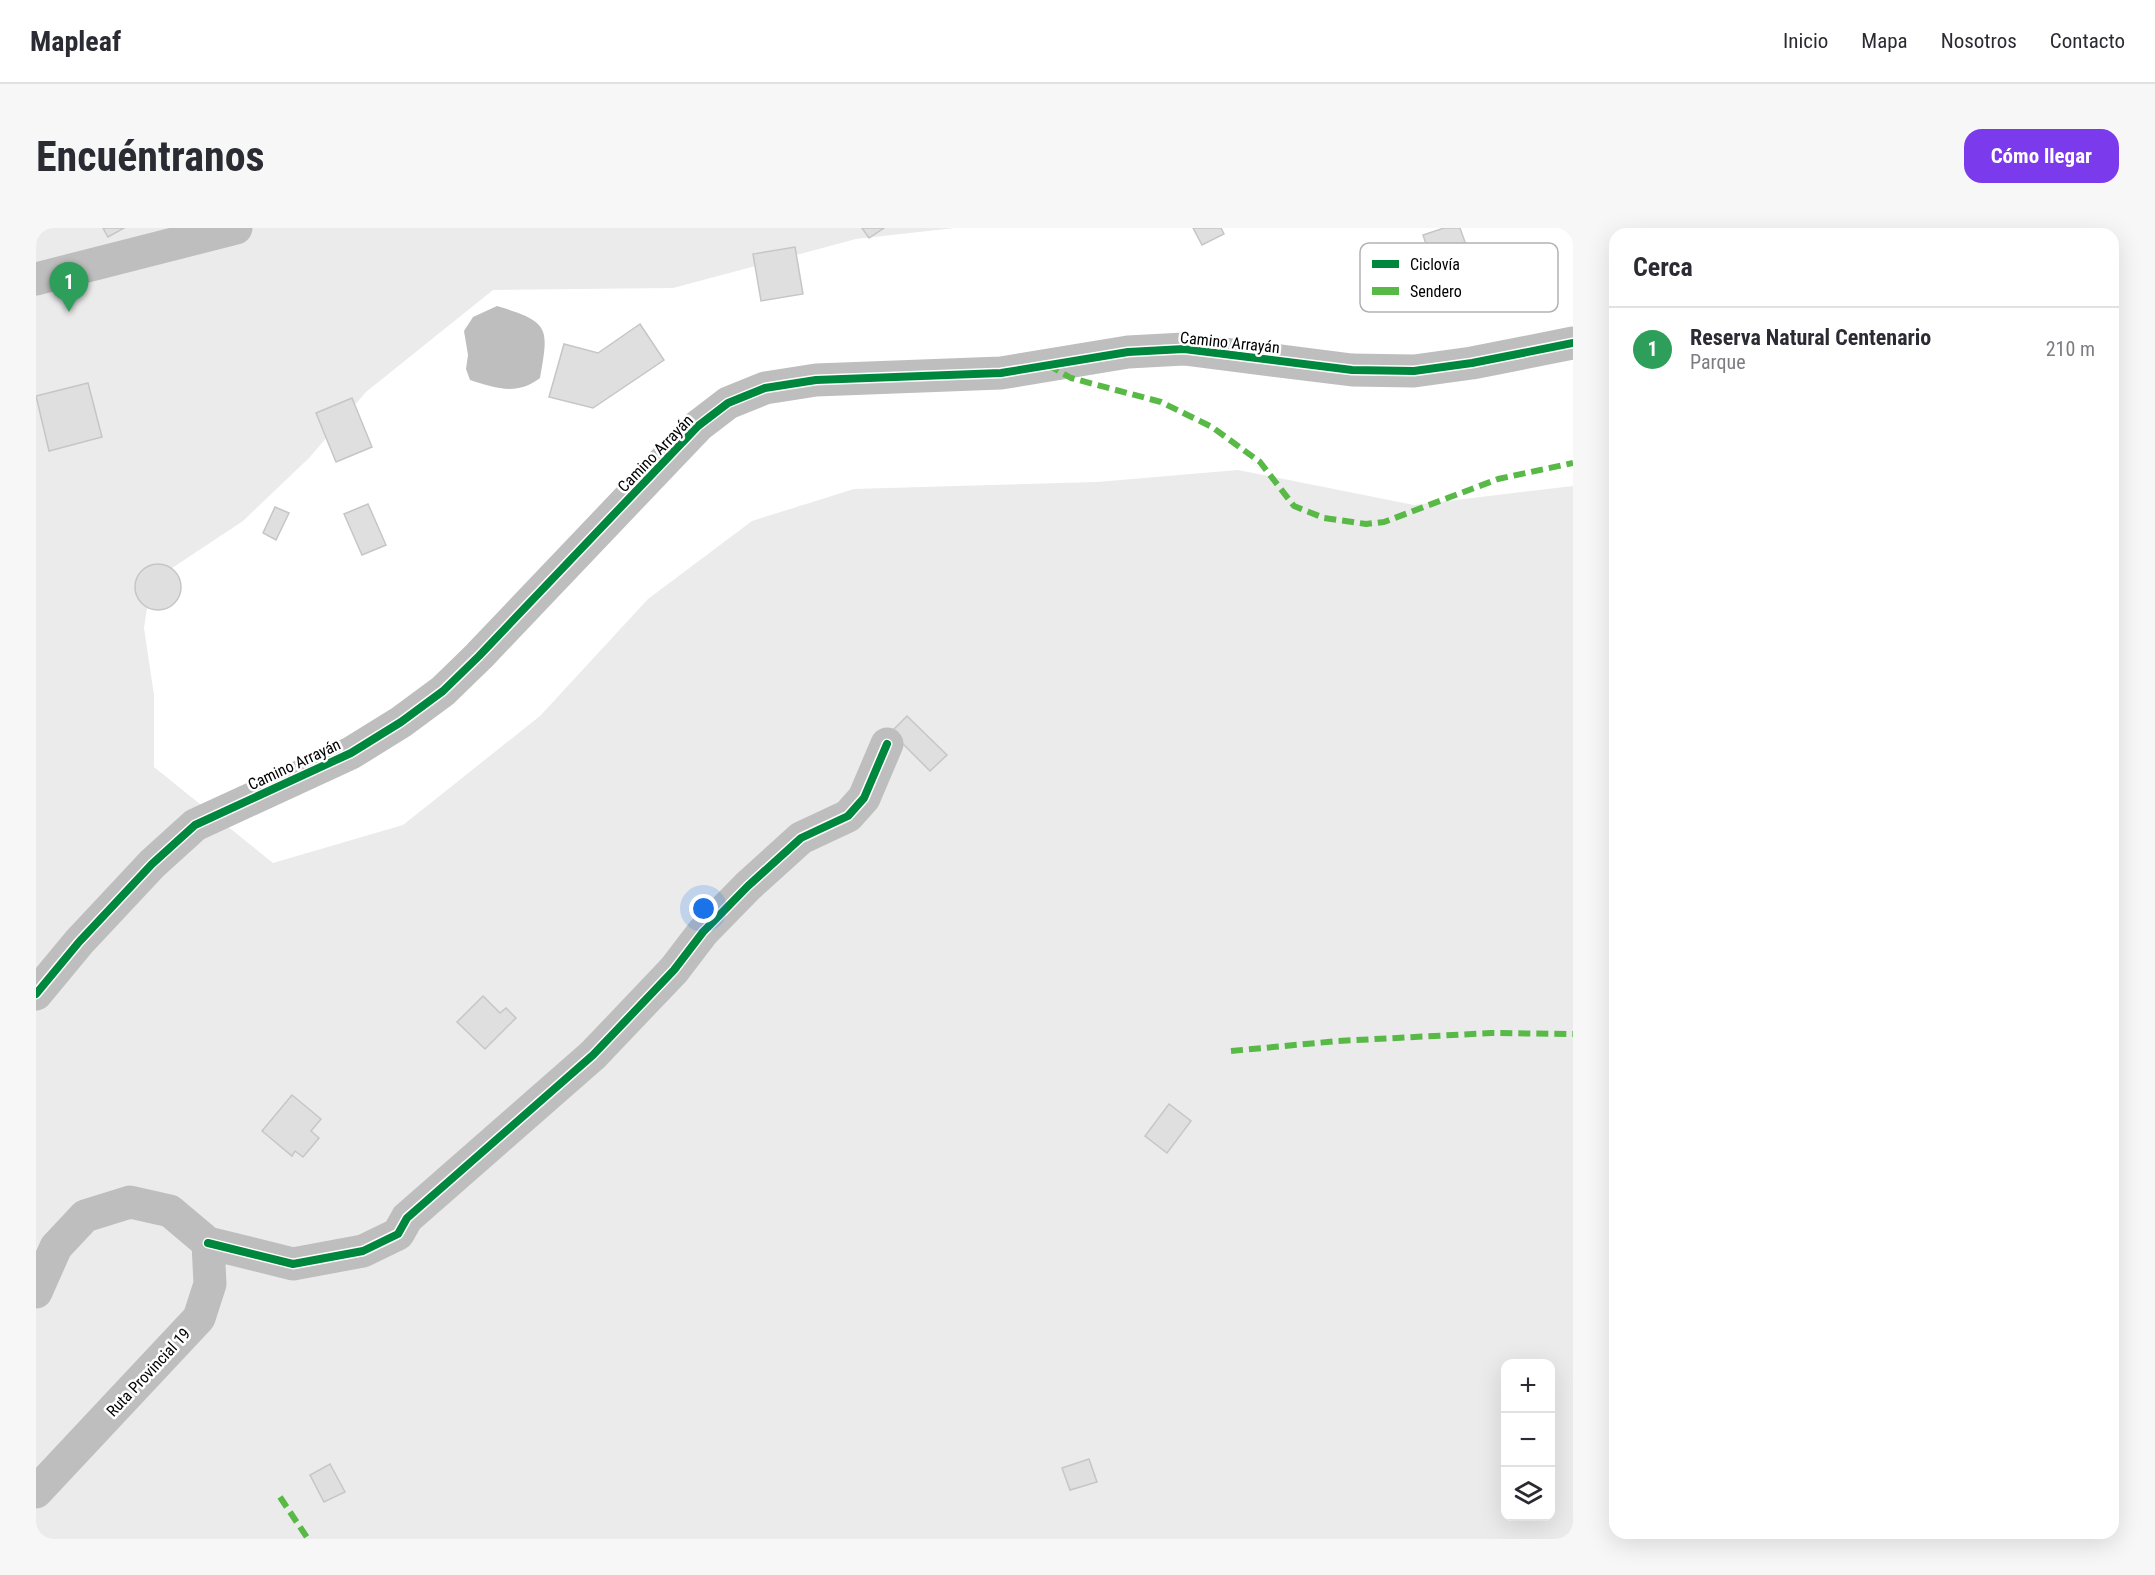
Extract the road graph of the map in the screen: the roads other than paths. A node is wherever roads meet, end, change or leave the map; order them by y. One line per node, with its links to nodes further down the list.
1 (236, 228): 2 (street)
2 (36, 279)
3 (1573, 343): 5 (street, Camino Arrayán)
4 (887, 744): 6 (street)
5 (42, 977)
6 (208, 1243): 7 (street); 8 (street, Ruta Provincial 19)
7 (36, 1292)
8 (36, 1492)

